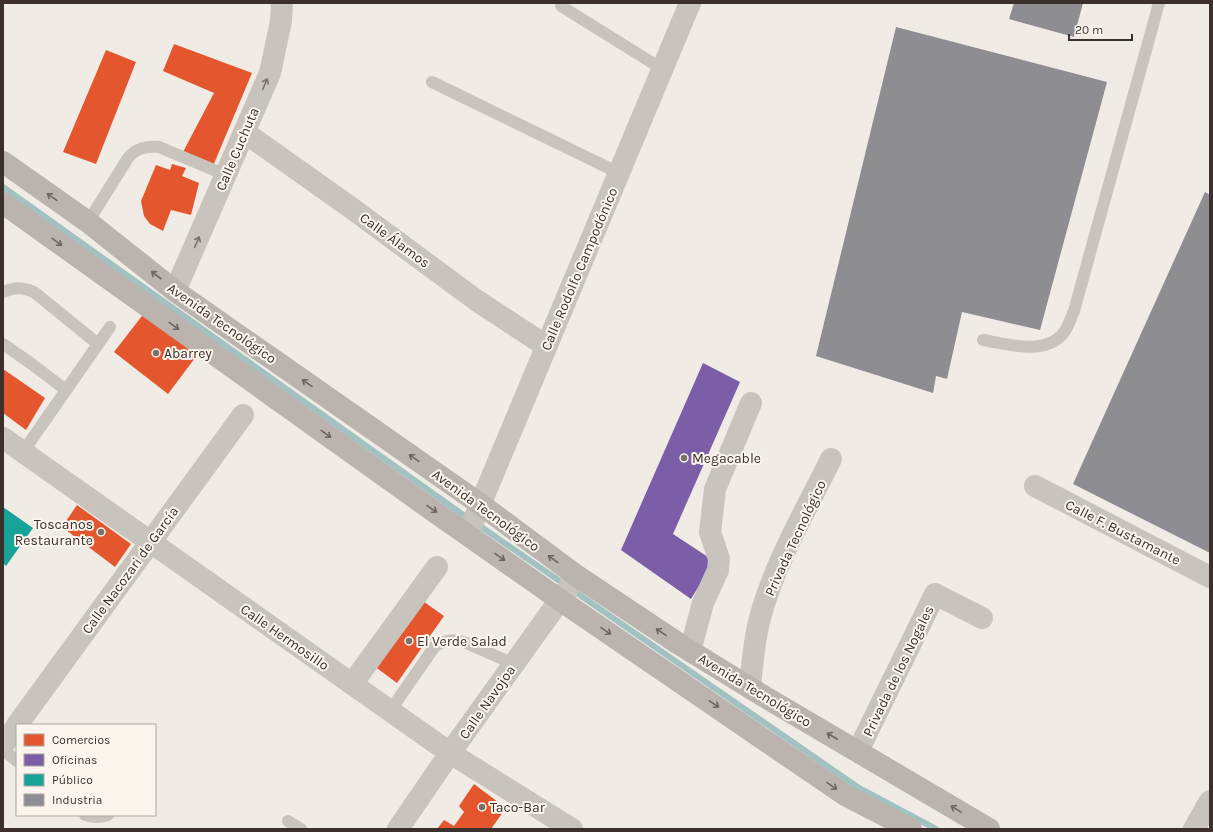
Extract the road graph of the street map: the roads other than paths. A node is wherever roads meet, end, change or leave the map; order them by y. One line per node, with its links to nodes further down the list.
1 (282, 3): 7 (street, Calle Cuchuta, one-way to 1)
2 (690, 3): 5 (street, Calle Rodolfo Campodónico)
3 (1158, 3): 16 (lane)
4 (561, 6): 5 (lane)
5 (662, 69): 9 (street, Calle Rodolfo Campodónico)
6 (432, 82): 9 (lane)
7 (244, 132): 10 (street, Calle Cuchuta); 19 (street, Calle Álamos)
8 (3, 162): 12 (main road, Avenida Tecnológico, one-way to 8)
9 (619, 173): 19 (street, Calle Rodolfo Campodónico)
10 (226, 175): 12 (lane); 13 (street, Calle Cuchuta, one-way to 10)
11 (3, 203): 28 (main road, one-way to 28)
12 (88, 222): 13 (main road, Avenida Tecnológico, one-way to 12)
13 (176, 290): 27 (main road, Avenida Tecnológico, one-way to 13)
14 (3, 292): 18 (lane)
15 (110, 327): 18 (lane)
16 (983, 340)
17 (3, 344): 20 (lane)
18 (98, 344): 20 (lane)
19 (546, 346): 27 (street, Calle Rodolfo Campodónico)
20 (66, 390): 24 (lane)
21 (751, 403): 35 (street)
22 (243, 415): 29 (street, Calle Nacozari de García)
23 (3, 438): 24 (street, Calle Hermosillo)
24 (24, 452): 29 (street, Calle Hermosillo)
25 (831, 459): 38 (street, Privada Tecnológico)
26 (1035, 486): 32 (street, Calle F. Bustamante)
27 (480, 504): 28 (street, Calle Rodolfo Campodónico); 31 (main road, Avenida Tecnológico, one-way to 27)
28 (468, 534): 33 (main road, one-way to 33)
29 (151, 542): 37 (street, Calle Hermosillo); 40 (street, Calle Nacozari de García)
30 (437, 568): 37 (street)
31 (577, 576): 33 (street, Calle Navojoa); 35 (main road, Avenida Tecnológico, one-way to 31)
32 (1210, 577)
33 (560, 600): 36 (street, Calle Navojoa); 54 (main road, one-way to 54)
34 (982, 618): 44 (street, Privada de los Nogales)
35 (690, 651): 38 (main road, Avenida Tecnológico)
36 (514, 664): 39 (lane); 45 (street, Calle Navojoa)
37 (352, 684): 39 (street, Calle Hermosillo)
38 (750, 688): 44 (main road, Avenida Tecnológico, one-way to 38)
39 (390, 711): 45 (street, Calle Hermosillo)
40 (18, 724)
41 (16, 726): 42 (street, Calle Nacozari de García)
42 (3, 745)
43 (3, 750): 46 (lane)
44 (858, 751): 55 (main road, Avenida Tecnológico, one-way to 44)
45 (450, 753): 52 (street, Calle Navojoa); 53 (street, Calle Hermosillo)
46 (16, 760)
47 (1210, 801): 56 (street)
48 (88, 816): 49 (lane)
49 (105, 816)
50 (288, 821): 51 (lane)
51 (301, 829)
52 (398, 829)
53 (572, 829)
54 (911, 829)
55 (989, 829)
56 (1194, 829)

